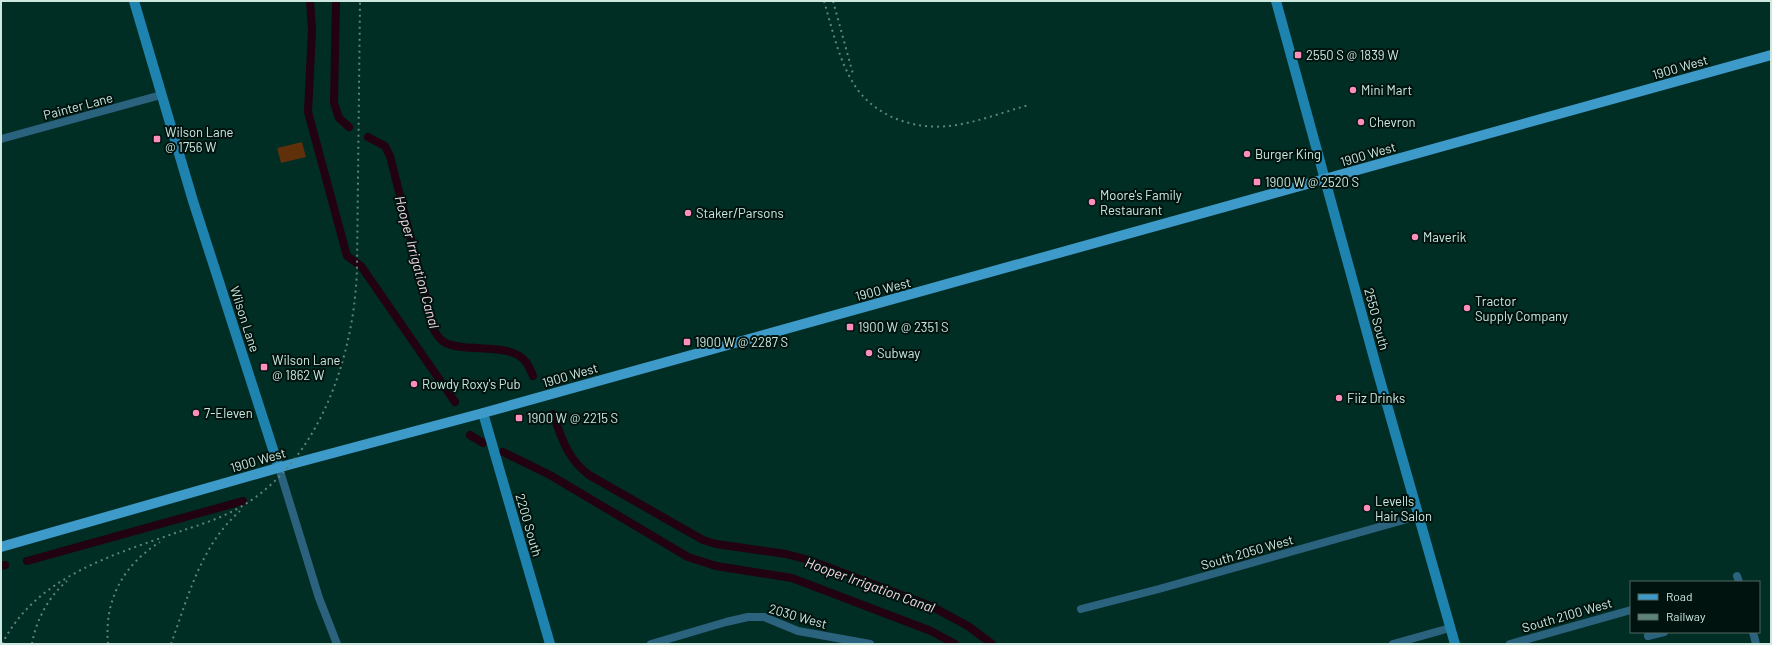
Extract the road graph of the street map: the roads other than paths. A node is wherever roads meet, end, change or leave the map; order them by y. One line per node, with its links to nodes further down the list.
1 (134, 1): 4 (street, Wilson Lane)
2 (1276, 1): 6 (street, 2550 South)
3 (1771, 55): 6 (main road, 1900 West)
4 (161, 95): 5 (street, Painter Lane); 8 (street, Wilson Lane)
5 (1, 139)
6 (1326, 180): 7 (main road, 1900 West); 9 (street, 2550 South)
7 (483, 413): 8 (main road, 1900 West); 19 (street, 2200 South)
8 (279, 468): 10 (main road, 1900 West); 18 (street, Wilson Lane)
9 (1418, 516): 11 (street, South 2050 West); 13 (street, 2550 South)
10 (1, 547)
11 (1081, 609)
12 (1630, 610): 24 (street, South 2100 West)
13 (1450, 628): 17 (street); 23 (street, 2550 South)
14 (1661, 633): 16 (street)
15 (1753, 633): 25 (street)
16 (1649, 637)
17 (1407, 642): 22 (street)
18 (336, 644)
19 (550, 644)
20 (651, 644): 21 (street, 2030 West)
21 (870, 644)
22 (1393, 644)
23 (1455, 644)
24 (1510, 644)
25 (1756, 644)

